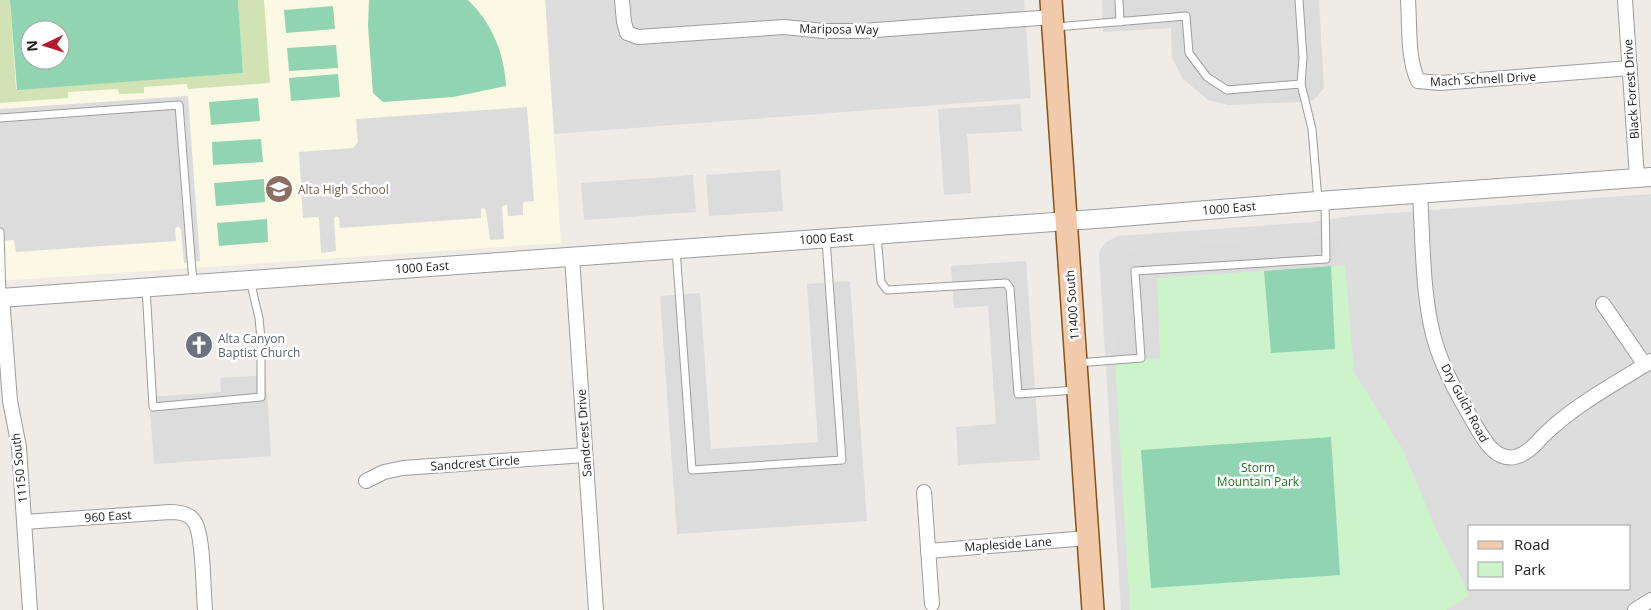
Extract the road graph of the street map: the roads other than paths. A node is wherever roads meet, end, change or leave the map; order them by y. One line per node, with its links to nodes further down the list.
1 (622, 0): 6 (street, Mariposa Way)
2 (1119, 0): 7 (lane)
3 (1299, 0): 9 (lane)
4 (1408, 0): 8 (street, Mach Schnell Drive)
5 (1625, 0): 8 (street, Black Forest Drive)
6 (1052, 15): 7 (lane); 14 (main road, 11400 South)
7 (1120, 22): 9 (lane)
8 (1630, 68): 11 (street, Black Forest Drive)
9 (1301, 84): 13 (lane)
10 (0, 118): 21 (lane)
11 (1644, 177): 12 (street, 1000 East)
12 (1420, 194): 13 (street, 1000 East); 26 (street, Dry Gulch Road)
13 (1321, 200): 14 (street, 1000 East); 25 (lane)
14 (1067, 221): 16 (street, 1000 East); 25 (main road, 11400 South)
15 (0, 232): 23 (lane)
16 (877, 235): 17 (street, 1000 East); 27 (lane)
17 (826, 238): 18 (street, 1000 East); 18 (lane)
18 (676, 249): 19 (street, 1000 East)
19 (572, 256): 20 (street, 1000 East); 28 (street, Sandcrest Drive)
20 (250, 280): 21 (street, 1000 East); 22 (lane)
21 (193, 284): 22 (street, 1000 East)
22 (146, 287): 23 (street, 1000 East)
23 (1, 298): 31 (street, 11150 South)
24 (1603, 304): 26 (street)
25 (1076, 363): 27 (main road, 11400 South)
26 (1648, 363)
27 (1078, 390): 32 (main road, 11400 South)
28 (585, 455): 29 (street, Sandcrest Circle); 37 (street, Sandcrest Drive)
29 (366, 481)
30 (924, 492): 33 (street)
31 (24, 522): 35 (street, 11150 South); 36 (street, 960 East)
32 (1088, 538): 33 (street, Mapleside Lane); 38 (main road, 11400 South)
33 (928, 551): 34 (street)
34 (932, 604)
35 (30, 610)
36 (205, 610)
37 (596, 610)
38 (1093, 610)

